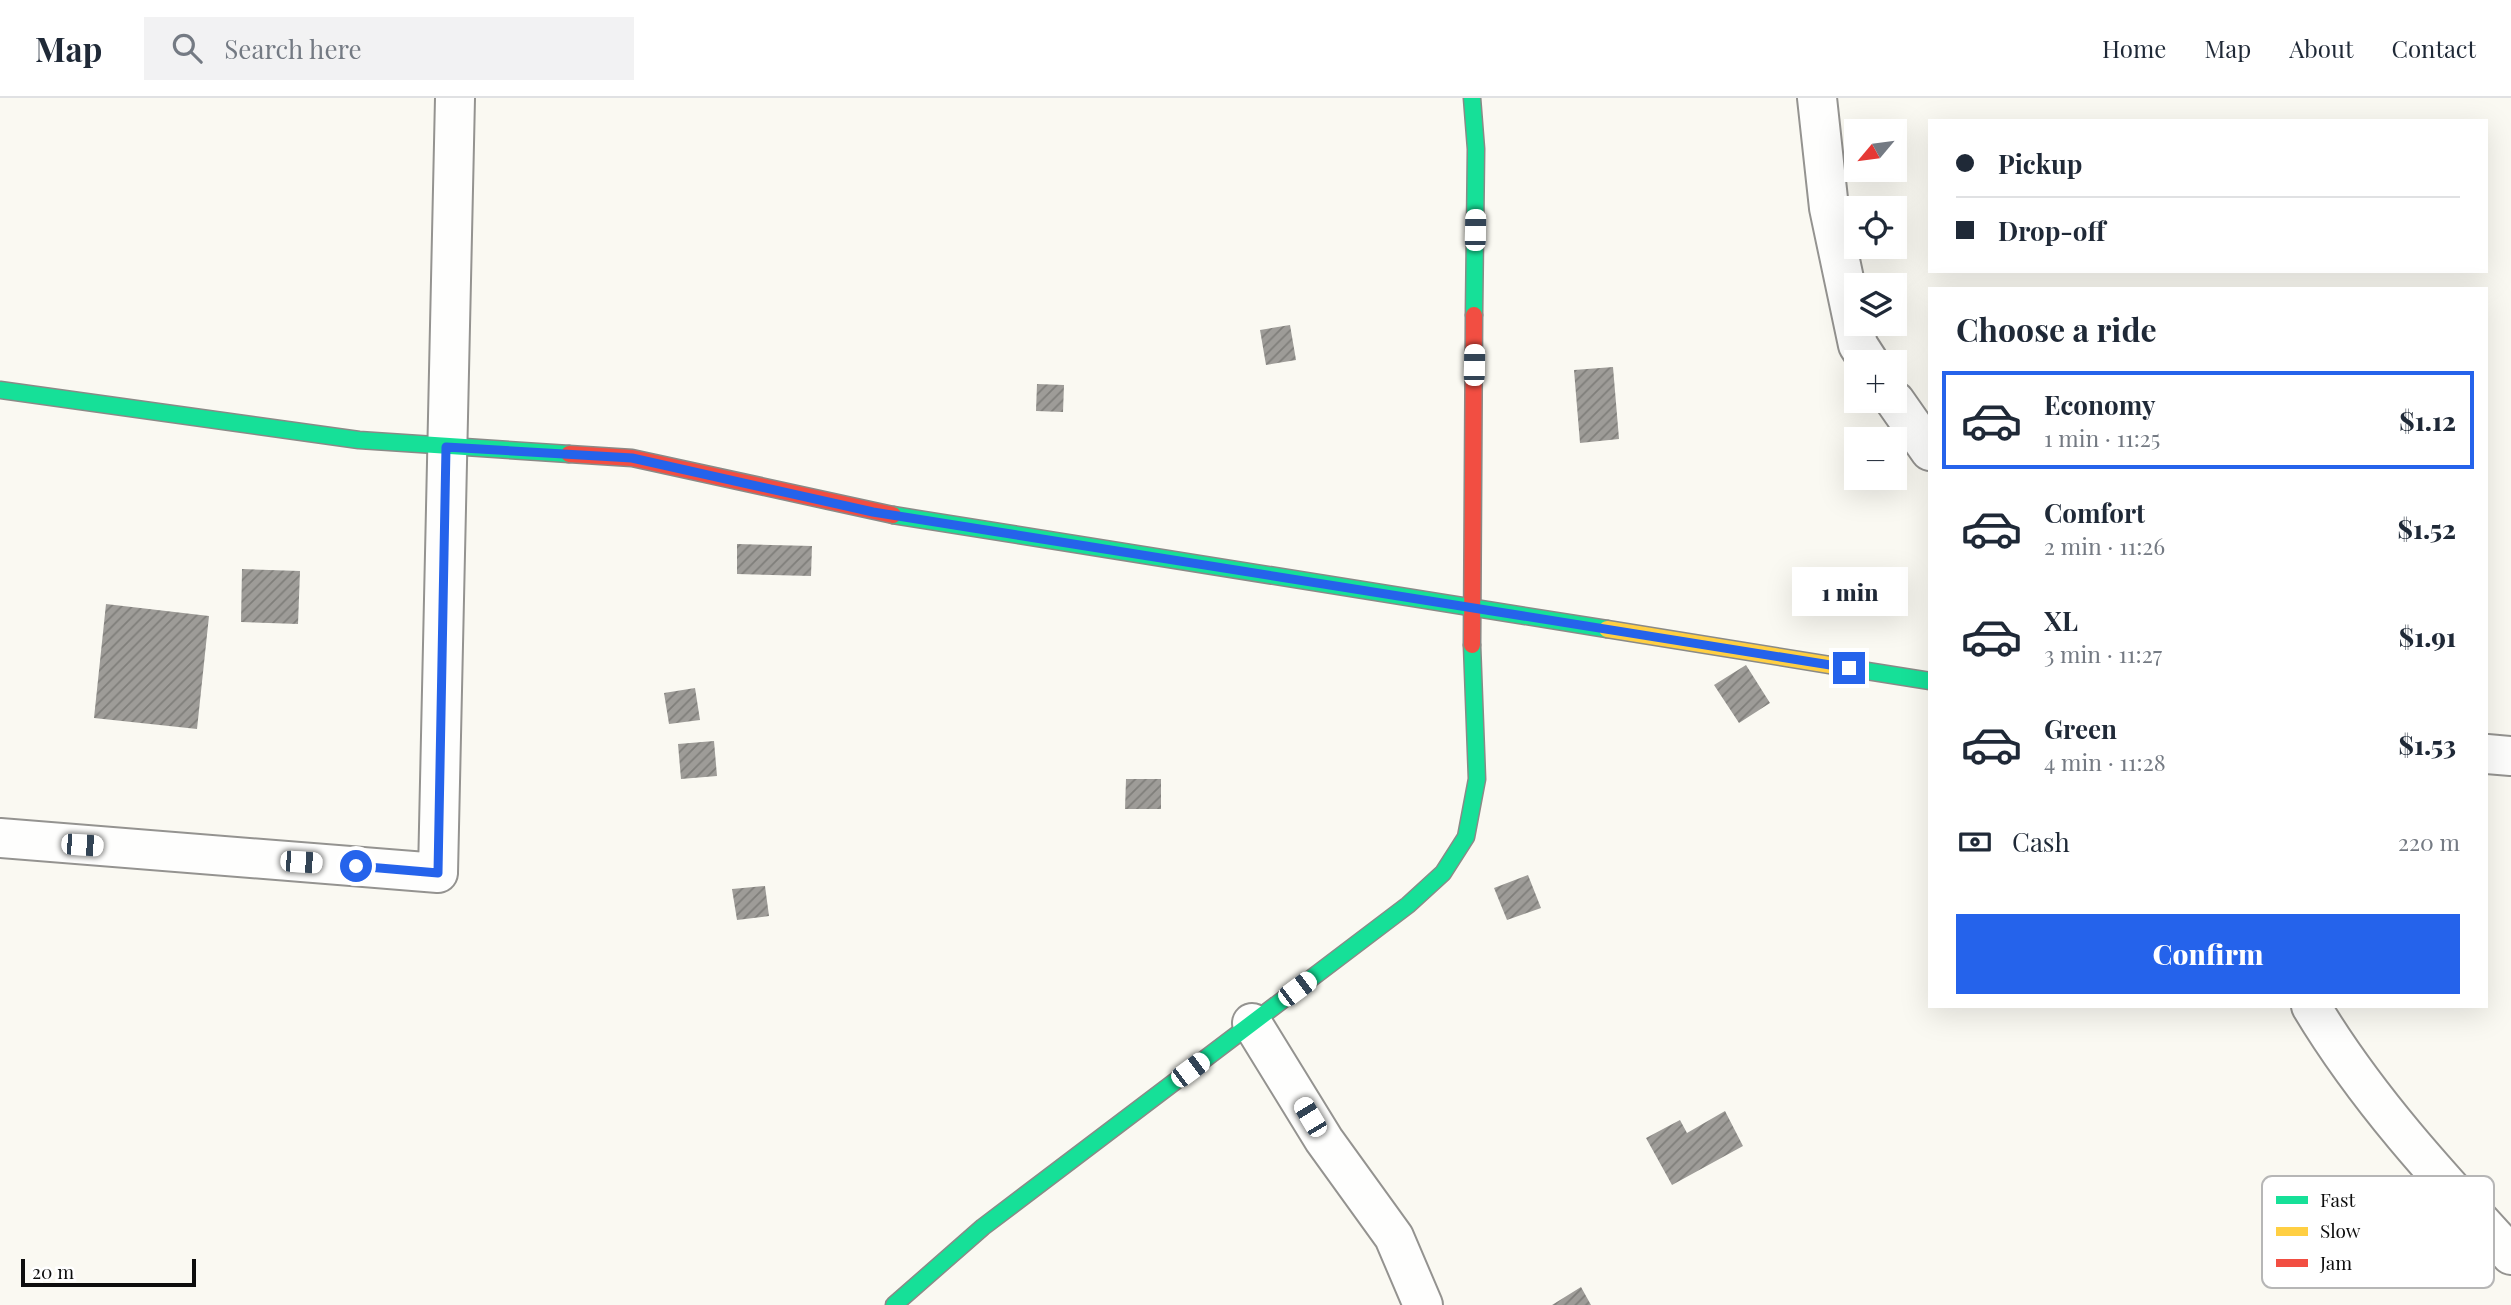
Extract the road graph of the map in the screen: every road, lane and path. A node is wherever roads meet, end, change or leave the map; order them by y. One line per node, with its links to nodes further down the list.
1 (455, 98): 7 (street)
2 (1472, 98): 9 (street)
3 (1817, 98): 4 (street)
4 (1861, 350)
5 (0, 390): 7 (street)
6 (1903, 413): 8 (street)
7 (446, 447): 9 (street); 13 (street)
8 (1928, 449)
9 (1471, 609): 10 (street); 15 (street)
10 (1928, 681)
11 (2488, 754): 12 (street)
12 (2511, 756)
13 (0, 838)
14 (2312, 1008): 16 (street)
15 (1252, 1023): 19 (street); 20 (street)
16 (2438, 1176)
17 (2494, 1237): 18 (street)
18 (2511, 1255)
19 (894, 1305)
20 (1423, 1305)

